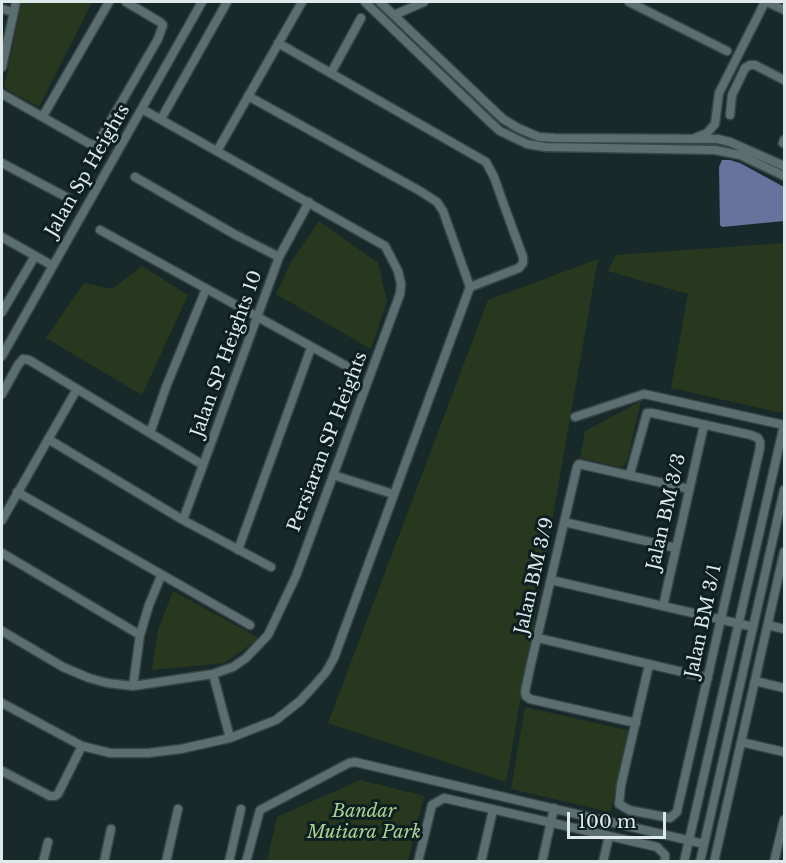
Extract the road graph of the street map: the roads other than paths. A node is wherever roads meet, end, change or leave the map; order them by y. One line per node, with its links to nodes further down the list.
1 (16, 2): 16 (street)
2 (109, 2): 28 (street)
3 (126, 2): 28 (street)
4 (202, 2): 26 (street, Jalan Sp Heights)
5 (227, 2): 29 (street)
6 (302, 2): 19 (street)
7 (365, 2): 36 (street)
8 (380, 2): 17 (street)
9 (423, 2): 12 (street)
10 (629, 2): 13 (street)
11 (766, 2): 15 (street); 30 (street)
12 (410, 4): 17 (street)
13 (645, 5): 20 (street)
14 (2, 9): 16 (street)
15 (784, 10)
16 (13, 12): 21 (street)
17 (394, 15): 31 (street)
18 (361, 18): 22 (street)
19 (278, 43): 22 (street); 25 (street)
20 (727, 51)
21 (2, 67)
22 (331, 73): 45 (street)
23 (784, 80): 27 (street)
24 (2, 94): 28 (street)
25 (248, 96): 33 (street); 45 (street)
26 (142, 109): 29 (street, Persiaran SP Heights); 44 (street, Jalan Sp Heights)
27 (730, 115)
28 (43, 117)
29 (161, 119): 33 (street, Persiaran SP Heights)
30 (715, 124): 31 (street); 32 (street)
31 (693, 139): 32 (street)
32 (733, 143): 35 (street)
33 (217, 151): 39 (street, Persiaran SP Heights)
34 (2, 163): 38 (street)
35 (784, 166)
36 (784, 176)
37 (135, 177): 43 (street)
38 (68, 198)
39 (309, 202): 43 (street, Jalan SP Heights 10); 61 (street, Persiaran SP Heights)
40 (100, 230): 46 (street)
41 (2, 237): 42 (street)
42 (35, 256): 44 (street); 47 (street)
43 (279, 257): 48 (street, Jalan SP Heights 10)
44 (53, 266): 50 (street, Jalan Sp Heights)
45 (470, 287): 65 (street)
46 (206, 289): 48 (street); 57 (street)
47 (2, 310)
48 (257, 318): 49 (street); 59 (street, Jalan SP Heights 10)
49 (310, 348): 51 (street); 70 (street)
50 (2, 356)
51 (352, 369)
52 (77, 389): 53 (street); 57 (street); 58 (street)
53 (2, 394)
54 (575, 417): 56 (street)
55 (704, 425): 60 (street); 62 (street, Jalan BM 3/3); 78 (street, Jalan BM 3/1)
56 (784, 425): 79 (street)
57 (150, 433): 59 (street)
58 (48, 439): 64 (street); 67 (street)
59 (203, 465): 67 (street, Jalan SP Heights 10)
60 (630, 474): 62 (street); 68 (street, Jalan BM 3/9)
61 (333, 475): 65 (street); 88 (street, Persiaran SP Heights)
62 (689, 489): 69 (street, Jalan BM 3/3)
63 (784, 490): 82 (street)
64 (17, 492): 66 (street); 75 (street)
65 (393, 494): 95 (street)
66 (2, 520)
67 (183, 520): 70 (street)
68 (564, 522): 69 (street); 76 (street, Jalan BM 3/9)
69 (676, 548): 77 (street, Jalan BM 3/3)
70 (238, 550): 74 (street)
71 (784, 552): 73 (street)
72 (2, 553): 85 (street)
73 (783, 565): 81 (street)
74 (271, 567)
75 (161, 576): 80 (street); 85 (street)
76 (551, 580): 77 (street); 86 (street, Jalan BM 3/9)
77 (663, 606): 78 (street)
78 (721, 619): 79 (street); 89 (street, Jalan BM 3/1)
79 (738, 623): 82 (street); 108 (street)
80 (250, 625)
81 (768, 625): 83 (street); 90 (street)
82 (753, 627): 110 (street)
83 (784, 629)
84 (2, 634): 91 (street, Persiaran SP Heights)
85 (140, 634): 91 (street)
86 (537, 638): 87 (street); 94 (street, Jalan BM 3/9)
87 (649, 664): 89 (street); 94 (street)
88 (213, 674): 91 (street, Persiaran SP Heights); 95 (street)
89 (708, 678): 94 (street, Jalan BM 3/1)
90 (755, 681): 92 (street); 96 (street)
91 (133, 686)
92 (784, 688)
93 (2, 703): 97 (street)
94 (636, 723)
95 (230, 738): 97 (street)
96 (741, 742): 98 (street); 123 (street)
97 (82, 746): 99 (street)
98 (784, 752)
99 (2, 771)
100 (554, 808): 104 (street); 108 (street); 115 (street)
101 (178, 809): 113 (street)
102 (241, 809): 114 (street)
103 (493, 810): 104 (street); 116 (street); 117 (street)
104 (550, 823): 107 (street); 118 (street)
105 (784, 823): 124 (street)
106 (111, 830): 112 (street)
107 (609, 836): 119 (street); 120 (street)
108 (689, 840): 110 (street); 121 (street)
109 (48, 842): 111 (street)
110 (704, 844): 122 (street)
111 (43, 861)
112 (104, 861)
113 (166, 861)
114 (229, 861)
115 (246, 861)
116 (418, 861)
117 (481, 861)
118 (542, 861)
119 (603, 861)
120 (665, 861)
121 (684, 861)
122 (700, 861)
123 (714, 861)
124 (774, 861)

